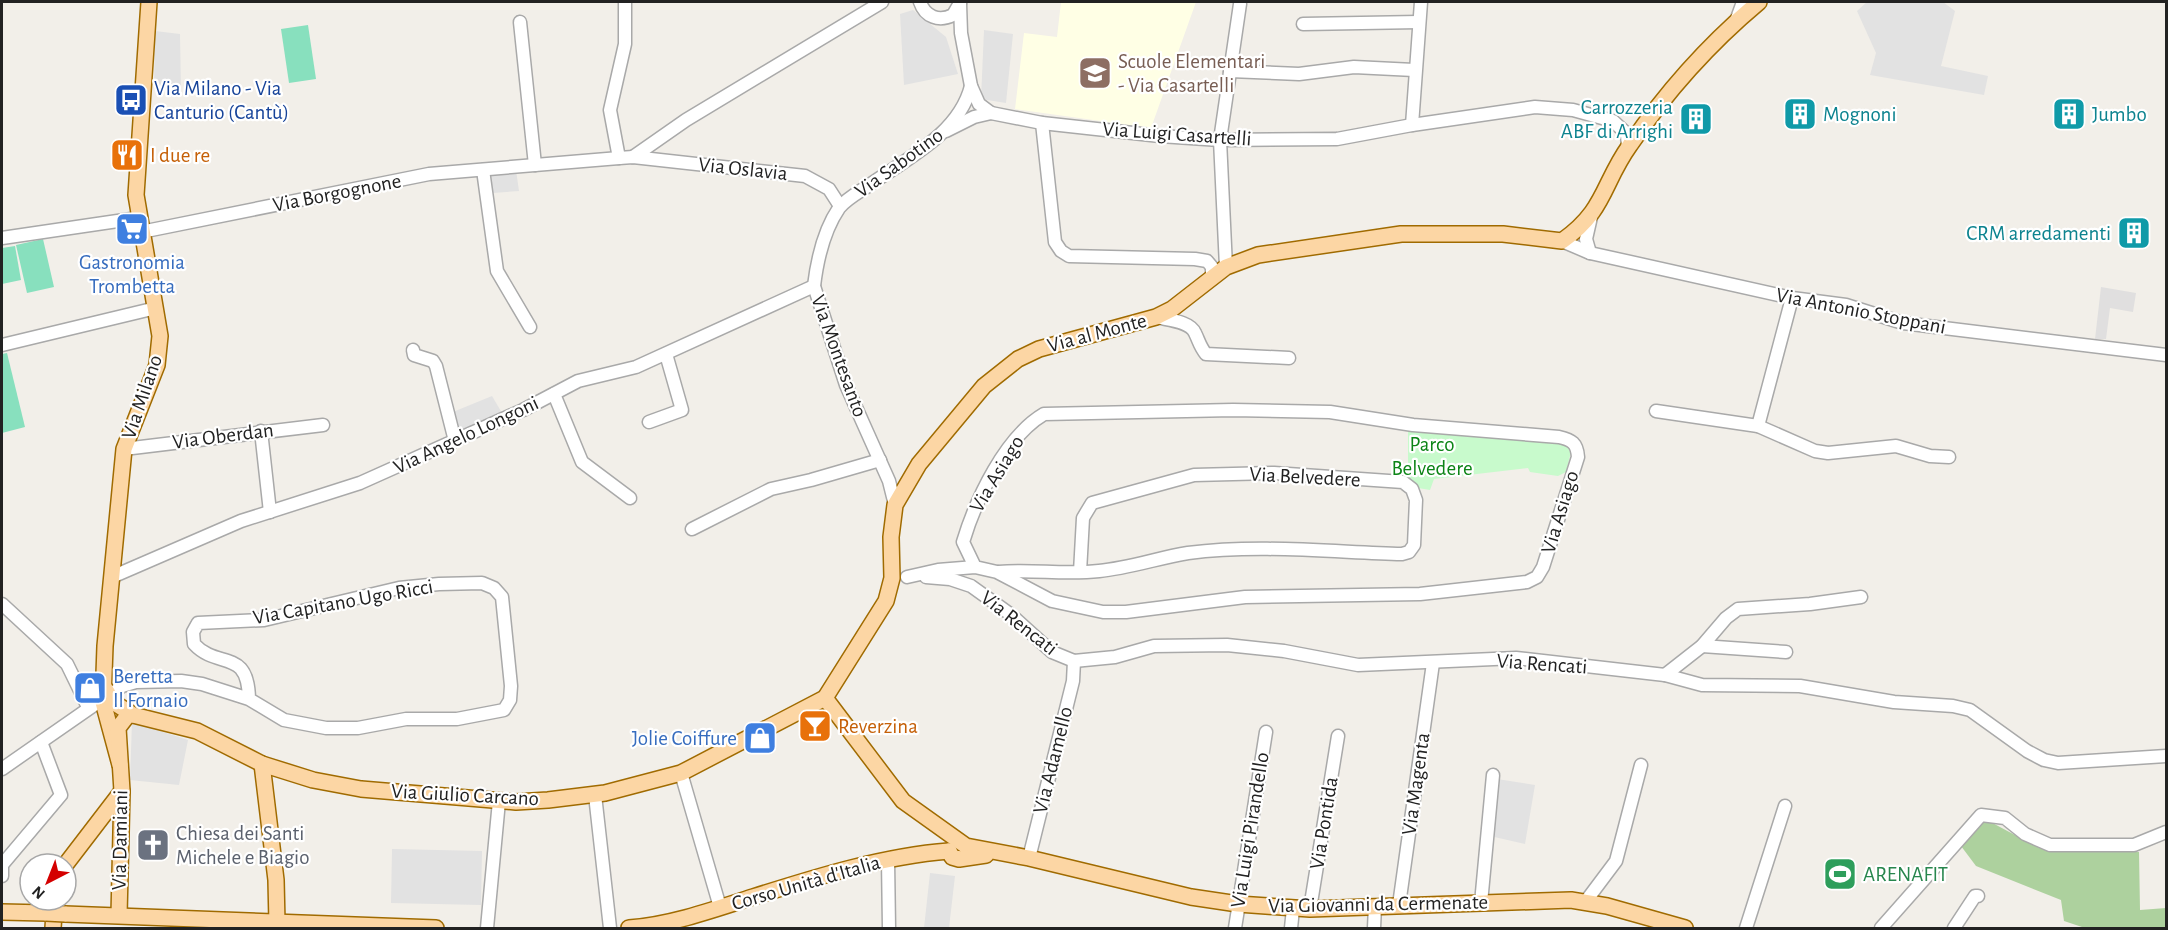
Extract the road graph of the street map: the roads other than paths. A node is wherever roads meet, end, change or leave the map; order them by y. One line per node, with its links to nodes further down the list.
1 (149, 2): 33 (main road, Via Milano)
2 (625, 2): 28 (street)
3 (882, 2): 27 (street)
4 (920, 2): 10 (street)
5 (1420, 2): 13 (street)
6 (1743, 2): 11 (street)
7 (1759, 2): 11 (main road)
8 (960, 3): 10 (street); 15 (street)
9 (1240, 4): 17 (street)
10 (940, 19): 15 (street)
11 (1736, 21): 19 (main road)
12 (520, 22): 29 (street)
13 (1419, 22): 14 (street); 16 (street)
14 (1303, 24)
15 (964, 47): 18 (street)
16 (1414, 70): 17 (street); 23 (street)
17 (1230, 71): 25 (street)
18 (971, 86): 20 (street); 24 (street, Via Sabotino)
19 (1653, 112): 22 (street); 26 (main road)
20 (991, 113): 21 (street, Via Luigi Casartelli); 24 (street, Via Luigi Casartelli)
21 (1042, 123): 25 (street, Via Luigi Casartelli); 38 (street)
22 (1618, 124): 23 (street, Via Luigi Casartelli); 26 (street)
23 (1412, 125): 25 (street, Via Luigi Casartelli)
24 (946, 130): 31 (street, Via Sabotino)
25 (1220, 140): 37 (street)
26 (1628, 148): 32 (main road)
27 (633, 157): 28 (street, Via Borgognone); 31 (street, Via Oslavia)
28 (619, 158): 29 (street, Via Borgognone)
29 (534, 165): 30 (street, Via Borgognone)
30 (483, 170): 33 (street, Via Borgognone); 43 (street)
31 (840, 206): 39 (street, Via Montesanto)
32 (1591, 217): 35 (main road); 36 (street)
33 (140, 225): 34 (street, Via Borgognone); 41 (main road, Via Milano)
34 (2, 238)
35 (1562, 241): 36 (street, Via Antonio Stoppani); 37 (main road, Via al Monte)
36 (1590, 253): 40 (street, Via Antonio Stoppani)
37 (1226, 267): 38 (main road, Via al Monte)
38 (1212, 279): 42 (main road, Via al Monte)
39 (814, 286): 46 (street, Via Angelo Longoni); 58 (street, Via Montesanto)
40 (1792, 298): 47 (street, Via Antonio Stoppani); 53 (street)
41 (156, 309): 44 (street); 56 (main road, Via Milano)
42 (1156, 317): 48 (street); 59 (main road, Via al Monte)
43 (530, 327)
44 (2, 345)
45 (412, 350): 55 (street)
46 (666, 354): 49 (street, Via Angelo Longoni); 51 (street)
47 (2166, 355)
48 (1289, 358)
49 (554, 394): 55 (street, Via Angelo Longoni); 60 (street)
50 (1656, 411): 53 (street)
51 (649, 422)
52 (323, 425): 54 (street, Via Oberdan)
53 (1758, 426): 57 (street)
54 (261, 431): 56 (street, Via Oberdan); 61 (street)
55 (455, 441): 61 (street, Via Angelo Longoni)
56 (124, 449): 66 (main road, Via Milano)
57 (1949, 457)
58 (879, 460): 59 (street, Via Montesanto); 62 (street)
59 (898, 485): 67 (main road, Via al Monte)
60 (630, 498)
61 (270, 512): 66 (street, Via Angelo Longoni)
62 (692, 530)
63 (975, 567): 64 (street, Via Asiago); 64 (street, Via Asiago); 67 (street)
64 (997, 572): 65 (street, Via Belvedere)
65 (1080, 572): 65 (street, Via Belvedere)
66 (114, 576): 75 (main road, Via Milano)
67 (899, 577): 72 (street, Via Rencati); 76 (main road, Via al Monte)
68 (1861, 597): 70 (street)
69 (2, 604): 78 (street)
70 (1702, 646): 71 (street); 74 (street)
71 (1786, 652)
72 (1074, 661): 73 (street, Via Rencati); 97 (street, Via Adamello)
73 (1433, 663): 74 (street, Via Rencati); 104 (street, Via Magenta)
74 (1665, 675): 83 (street, Via Rencati)
75 (105, 695): 77 (street, Via Capitano Ugo Ricci); 78 (street, Via Capitano Ugo Ricci); 79 (main road); 85 (main road, Via Milano)
76 (825, 698): 88 (main road, Via Giulio Carcano); 95 (main road, Via Giovanni da Cermenate)
77 (249, 699): 77 (street, Via Capitano Ugo Ricci)
78 (88, 707): 82 (street, Via Capitano Ugo Ricci)
79 (132, 715): 84 (main road, Via Giulio Carcano); 85 (main road)
80 (1266, 732): 103 (street, Via Luigi Pirandello)
81 (1338, 736): 108 (street, Via Pontida)
82 (41, 742): 87 (street, Via Capitano Ugo Ricci); 99 (street)
83 (2166, 756)
84 (262, 764): 92 (main road, Via Giulio Carcano); 114 (main road)
85 (120, 765): 90 (main road, Via Damiani)
86 (1641, 765): 101 (street)
87 (2, 769)
88 (681, 773): 91 (main road, Via Giulio Carcano); 106 (street)
89 (1492, 775): 102 (street)
90 (122, 791): 96 (main road); 113 (main road, Via Damiani)
91 (595, 795): 92 (main road, Via Giulio Carcano); 118 (street)
92 (499, 801): 117 (street)
93 (1785, 806): 125 (street)
94 (2166, 832): 126 (street)
95 (960, 849): 97 (main road, Via Giovanni da Cermenate); 98 (main road, Corso Unità d'Italia)
96 (75, 852)
97 (1029, 858): 103 (main road, Via Giovanni da Cermenate)
98 (888, 860): 106 (main road, Corso Unità d'Italia); 120 (street)
99 (2, 876)
100 (1978, 896): 127 (street)
101 (1586, 901): 102 (main road, Via Giovanni da Cermenate); 124 (main road, Via Giovanni da Cermenate)
102 (1481, 903): 104 (main road, Via Giovanni da Cermenate)
103 (1238, 904): 107 (main road, Via Giovanni da Cermenate); 121 (street, Via Luigi Pirandello)
104 (1399, 905): 105 (main road, Via Giovanni da Cermenate)
105 (1376, 906): 108 (main road, Via Giovanni da Cermenate); 123 (street)
106 (720, 907): 119 (main road, Corso Unità d'Italia)
107 (1293, 909): 108 (main road, Via Giovanni da Cermenate); 122 (street)
108 (1310, 909)
109 (18, 910): 110 (main road)
110 (2, 912)
111 (51, 912): 115 (main road)
112 (61, 912): 113 (main road, bridge)
113 (119, 915): 114 (main road)
114 (277, 926): 116 (main road)
115 (53, 928)
116 (436, 928)
117 (488, 928)
118 (610, 928)
119 (628, 928)
120 (889, 928)
121 (1235, 928)
122 (1291, 928)
123 (1374, 928)
124 (1685, 928)
125 (1746, 928)
126 (1881, 928)
127 (1954, 928)

